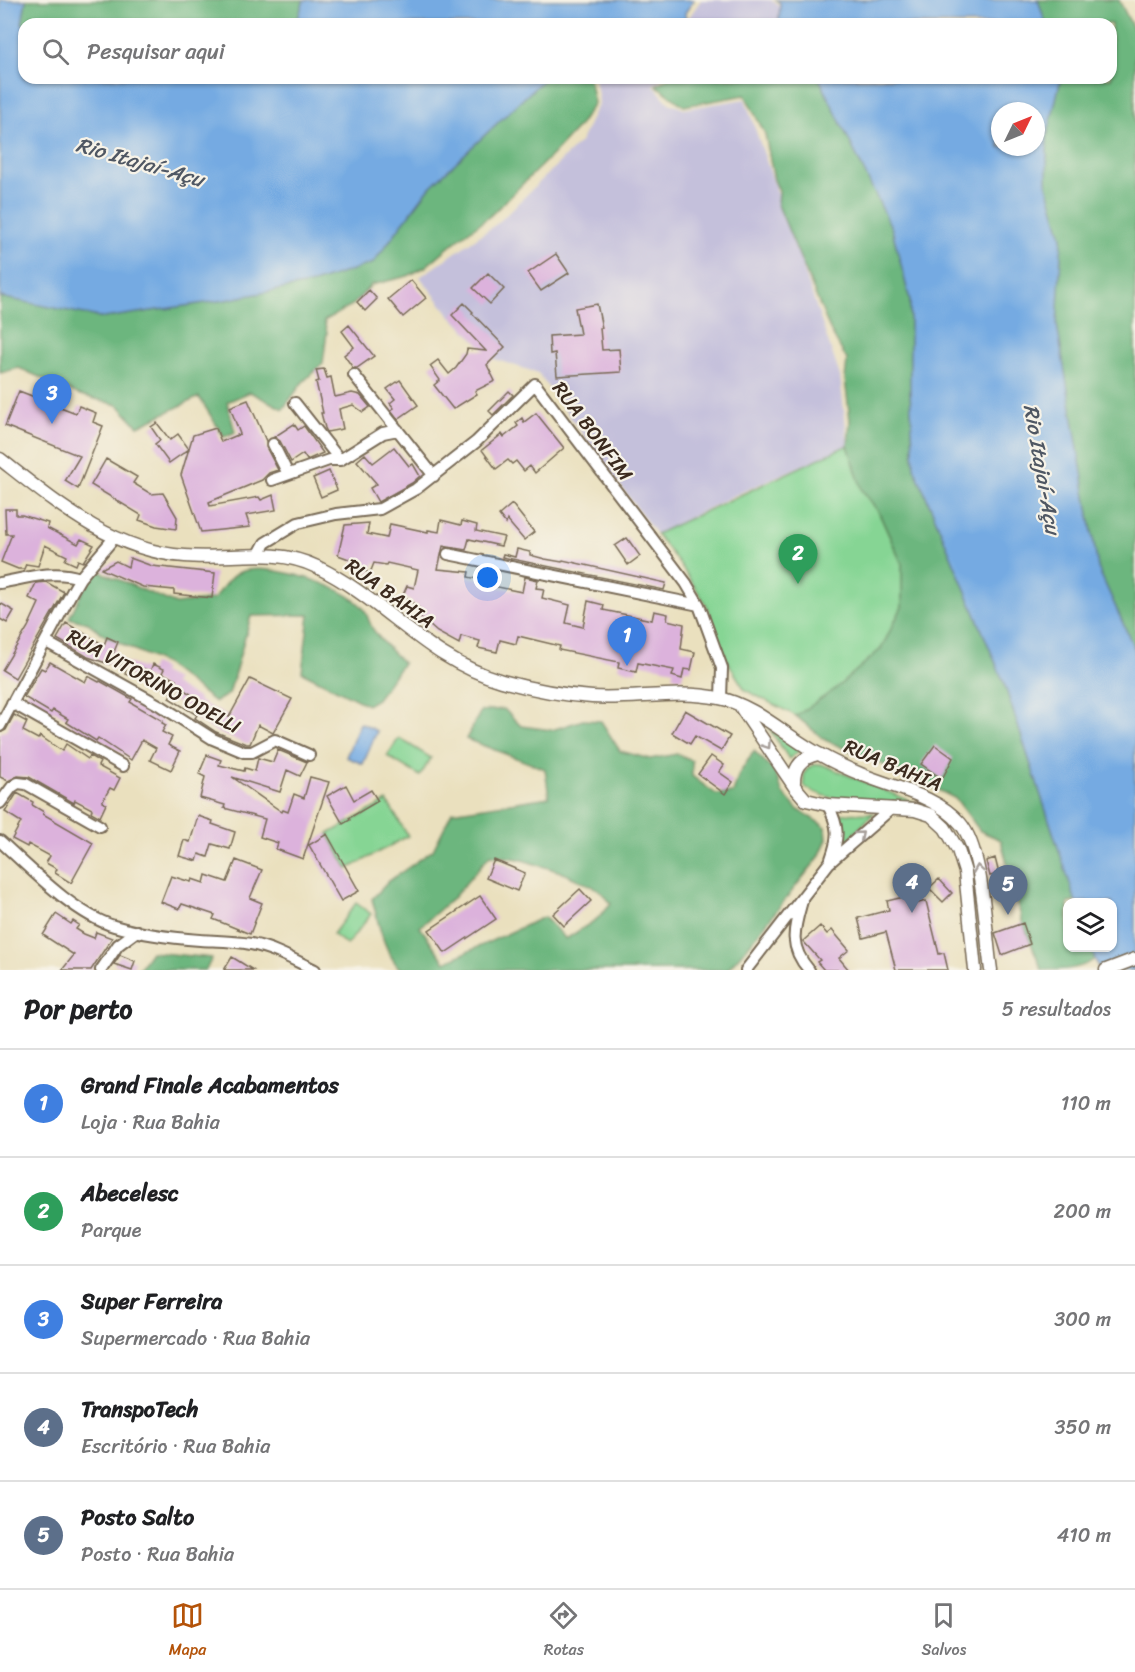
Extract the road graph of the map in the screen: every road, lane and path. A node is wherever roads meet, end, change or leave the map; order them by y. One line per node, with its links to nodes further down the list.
1 (354, 375): 3 (street)
2 (296, 403): 6 (street)
3 (398, 430): 6 (street); 8 (street)
4 (273, 444): 7 (street)
5 (0, 459): 10 (main road, RUA BAHIA)
6 (340, 460): 7 (street)
7 (288, 474): 9 (street)
8 (434, 476): 11 (street, RUA BONFIM); 15 (street, RUA BONFIM)
9 (272, 480)
10 (114, 538): 11 (main road, RUA BAHIA); 13 (street)
11 (259, 554): 17 (main road, RUA BAHIA)
12 (448, 554): 15 (street)
13 (80, 578): 14 (street); 16 (street)
14 (0, 583)
15 (699, 605): 17 (street, RUA BONFIM)
16 (46, 642): 18 (street); 22 (street, RUA VITORINO ODELLI)
17 (721, 698): 19 (main road, RUA BAHIA)
18 (12, 703): 20 (street); 23 (street)
19 (740, 705): 21 (main road, RUA BAHIA); 24 (main road, RUA BAHIA, one-way to 24)
20 (0, 726)
21 (818, 754): 24 (main road); 42 (main road, RUA BAHIA, one-way to 21)
22 (309, 755)
23 (123, 766)
24 (794, 786): 26 (main road, RUA BAHIA)
25 (0, 803): 28 (street)
26 (828, 805): 27 (main road, RUA BAHIA); 30 (street)
27 (892, 808): 30 (street, one-way to 27); 41 (main road, RUA BAHIA)
28 (100, 826)
29 (0, 841): 32 (street)
30 (829, 863): 31 (street)
31 (803, 896): 33 (street); 40 (street)
32 (137, 931): 35 (street); 36 (street)
33 (756, 959): 38 (street); 39 (street)
34 (1135, 959): 43 (main road)
35 (300, 967): 37 (street)
36 (101, 970)
37 (315, 970)
38 (746, 970)
39 (762, 970)
40 (809, 970)
41 (975, 970)
42 (991, 970)
43 (1106, 970)

